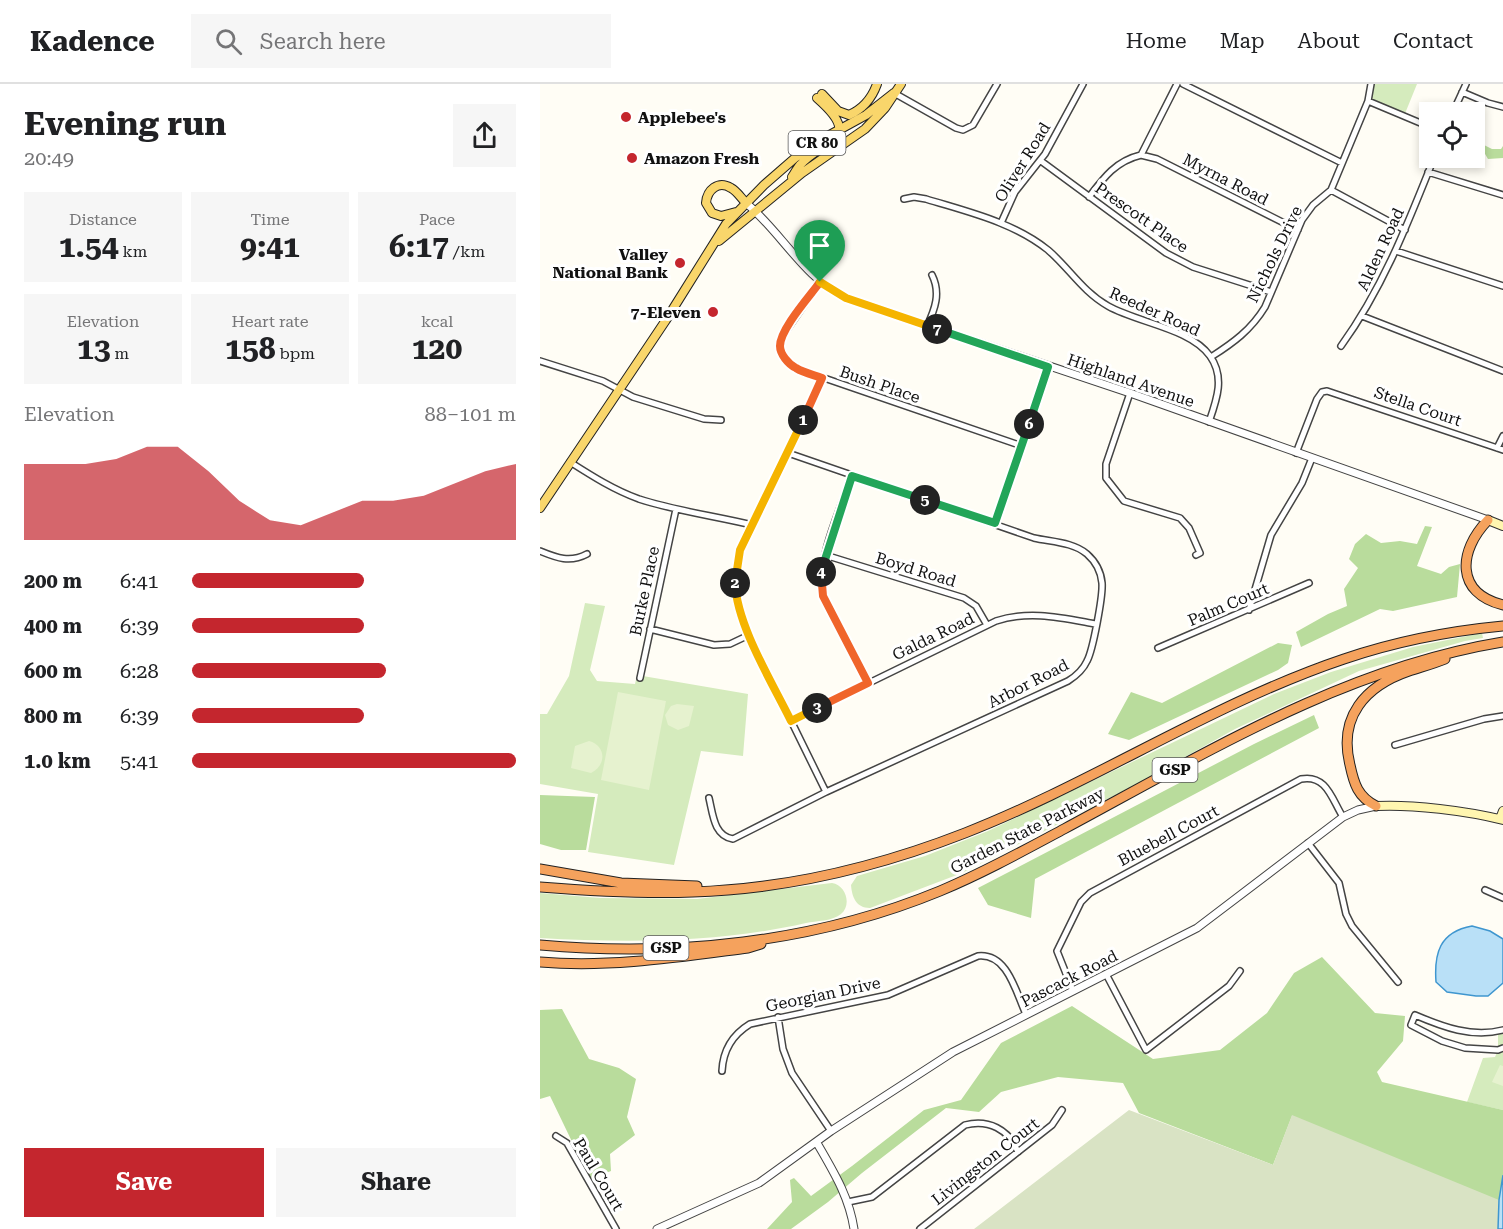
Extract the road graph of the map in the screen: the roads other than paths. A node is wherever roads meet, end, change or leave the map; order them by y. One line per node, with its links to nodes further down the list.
1 (877, 84): 17 (main road)
2 (882, 84): 15 (main road)
3 (901, 84): 11 (main road, CR 80)
4 (997, 84): 11 (street)
5 (1083, 84): 19 (street, Oliver Road)
6 (1177, 84): 18 (street)
7 (1183, 84): 20 (street)
8 (1371, 84): 12 (street, Nichols Drive)
9 (1466, 84): 10 (street)
10 (1462, 92): 13 (street); 14 (street)
11 (894, 93): 15 (main road, CR 80); 23 (main road, CR 80)
12 (1368, 101): 16 (street); 20 (street, Nichols Drive)
13 (1458, 102)
14 (1503, 107)
15 (874, 108): 17 (main road, CR 80)
16 (1419, 122)
17 (839, 130): 23 (main road); 28 (main road, CR 80)
18 (1141, 155): 26 (street); 32 (street, Myrna Road)
19 (1041, 161): 26 (street, Prescott Place); 31 (street, Oliver Road)
20 (1342, 163): 24 (street, Nichols Drive)
21 (1430, 168): 22 (street, Alden Road)
22 (1428, 172): 25 (street); 33 (street, Alden Road)
23 (787, 184): 29 (main road, CR 80)
24 (1331, 190): 32 (street, Nichols Drive); 33 (street)
25 (1503, 195)
26 (1089, 197): 41 (street, Prescott Place)
27 (904, 199): 31 (street, Reeder Road)
28 (746, 202): 29 (street, Highland Avenue); 30 (main road, CR 80); 30 (main road)
29 (755, 210): 34 (main road, CR 80); 37 (street, Highland Avenue)
30 (737, 212): 34 (main road, CR 80)
31 (1001, 223): 45 (street, Reeder Road)
32 (1298, 230): 41 (street, Nichols Drive)
33 (1404, 230): 36 (street, Alden Road)
34 (715, 245): 50 (main road, CR 80)
35 (833, 247): 37 (street)
36 (1396, 251): 40 (street); 42 (street, Alden Road)
37 (808, 268): 39 (street, Highland Avenue)
38 (932, 275): 43 (street)
39 (820, 282): 43 (street, Highland Avenue); 49 (street, Bush Place)
40 (1503, 286)
41 (1271, 292): 45 (street, Nichols Drive)
42 (1362, 316): 44 (street, Alden Road); 48 (street)
43 (927, 326): 47 (street, Highland Avenue)
44 (1341, 346)
45 (1211, 357): 53 (street, Reeder Road)
46 (540, 361): 50 (street)
47 (1048, 367): 51 (street, Highland Avenue); 55 (street)
48 (1503, 371)
49 (822, 378): 55 (street, Bush Place); 57 (street)
50 (618, 390): 52 (street); 60 (main road, CR 80)
51 (1130, 393): 53 (street, Highland Avenue); 71 (street)
52 (721, 420)
53 (1209, 422): 58 (street, Highland Avenue)
54 (1503, 436): 56 (street)
55 (1022, 446): 65 (street)
56 (1500, 449): 58 (street, Stella Court)
57 (788, 453): 61 (street, Arbor Road); 66 (street)
58 (1296, 453): 59 (street, Highland Avenue)
59 (1312, 458): 64 (street, Highland Avenue); 74 (street)
60 (570, 462): 62 (main road, CR 80); 63 (street)
61 (852, 476): 65 (street, Arbor Road); 70 (street)
62 (540, 507)
63 (676, 509): 66 (street); 79 (street, Burke Place)
64 (1488, 520): 67 (main road, Highland Avenue); 73 (highway)
65 (995, 523): 76 (street, Arbor Road)
66 (752, 525): 80 (street)
67 (1503, 526)
68 (540, 551): 69 (street)
69 (586, 554)
70 (825, 555): 77 (street, Boyd Road); 86 (street)
71 (1196, 555)
72 (1309, 583): 74 (street, Palm Court)
73 (1503, 605)
74 (1249, 610): 83 (street, Palm Court)
75 (1503, 620): 84 (highway, Garden State Parkway / GSP)
76 (1096, 624): 77 (street, Galda Road); 90 (street, Arbor Road)
77 (987, 625): 86 (street, Galda Road)
78 (1503, 626): 84 (highway, Garden State Parkway / GSP)
79 (650, 629): 80 (street); 85 (street, Burke Place)
80 (749, 635): 88 (street)
81 (1503, 642): 82 (highway, Garden State Parkway / GSP)
82 (1481, 646): 92 (highway); 102 (highway, Garden State Parkway / GSP)
83 (1158, 648)
84 (1364, 652): 99 (highway, Garden State Parkway / GSP)
85 (639, 678)
86 (868, 683): 88 (street, Galda Road)
87 (1503, 716): 89 (street)
88 (791, 721): 90 (street)
89 (1395, 745)
90 (826, 792): 91 (street, Arbor Road)
91 (709, 798)
92 (1376, 807): 94 (street, Pascack Road); 95 (main road, Pascack Road)
93 (1503, 811): 95 (main road)
94 (1343, 817): 96 (street, Pascack Road); 108 (street, Bluebell Court)
95 (1501, 820)
96 (1308, 843): 106 (street, Pascack Road); 107 (street)
97 (540, 868): 99 (highway)
98 (540, 887): 99 (highway, Garden State Parkway / GSP)
99 (738, 889)
100 (1485, 890): 101 (street)
101 (1503, 898)
102 (792, 934): 103 (highway, Garden State Parkway / GSP); 104 (highway)
103 (540, 945)
104 (540, 962)
105 (1240, 971): 106 (street)
106 (1106, 974): 108 (street, Pascack Road)
107 (1398, 982)
108 (1073, 991): 109 (street, Pascack Road)
109 (1026, 1014): 110 (street, Georgian Drive); 115 (street, Pascack Road)
110 (778, 1017): 113 (street, Georgian Drive); 115 (street)
111 (1503, 1030): 112 (street)
112 (1503, 1048)
113 (722, 1071)
114 (1062, 1110): 118 (street, Livingston Court)
115 (831, 1131): 117 (street, Pascack Road)
116 (556, 1136): 120 (street, Paul Court)
117 (817, 1143): 119 (street); 121 (street, Pascack Road)
118 (1018, 1152): 119 (street); 123 (street, Livingston Court)
119 (848, 1202): 122 (street)
120 (616, 1229)
121 (657, 1229)
122 (854, 1229)
123 (920, 1229)

